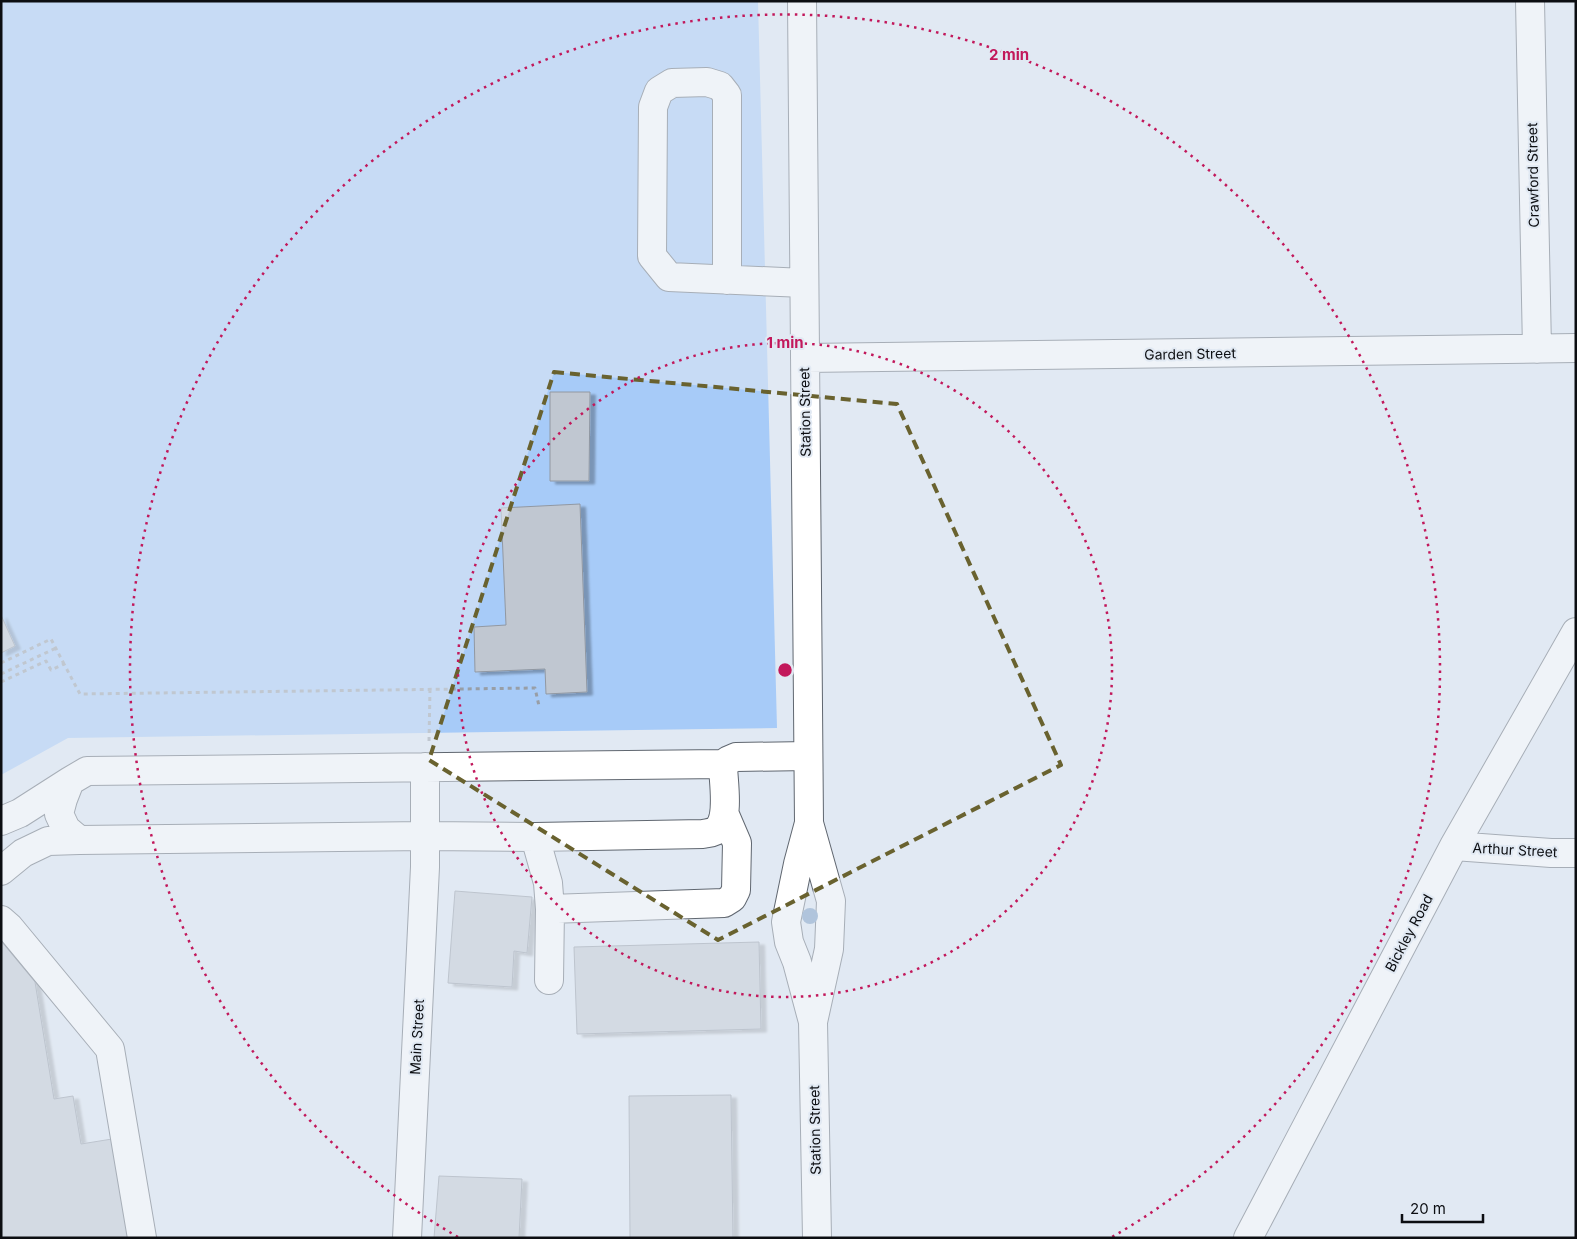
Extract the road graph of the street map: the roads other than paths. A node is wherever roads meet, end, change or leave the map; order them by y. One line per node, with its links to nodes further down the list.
1 (802, 1): 4 (street, Station Street)
2 (1530, 1): 6 (street, Crawford Street)
3 (727, 280): 3 (street); 4 (street)
4 (804, 283): 7 (street, Station Street)
5 (1576, 348): 6 (street, Garden Street)
6 (1537, 349): 7 (street, Garden Street)
7 (805, 358): 9 (street, Station Street)
8 (1576, 632): 19 (street, Bickley Road)
9 (808, 756): 10 (street); 15 (street, Station Street)
10 (722, 764): 11 (street); 13 (street)
11 (425, 767): 12 (street); 16 (street, Main Street)
12 (70, 781): 14 (street); 18 (street)
13 (725, 815): 17 (street); 22 (street)
14 (1, 821)
15 (809, 823): 25 (street, Station Street); 25 (street, Station Street)
16 (425, 836): 17 (street); 18 (street); 27 (street, Main Street)
17 (535, 837): 22 (street)
18 (80, 840): 21 (street)
19 (1454, 846): 20 (street, Arthur Street); 29 (street, Bickley Road)
20 (1576, 853)
21 (1, 871)
22 (550, 909): 24 (street)
23 (1, 920): 26 (street)
24 (549, 980)
25 (813, 1022): 28 (street, Station Street)
26 (142, 1238)
27 (407, 1238)
28 (816, 1238)
29 (1248, 1238)

